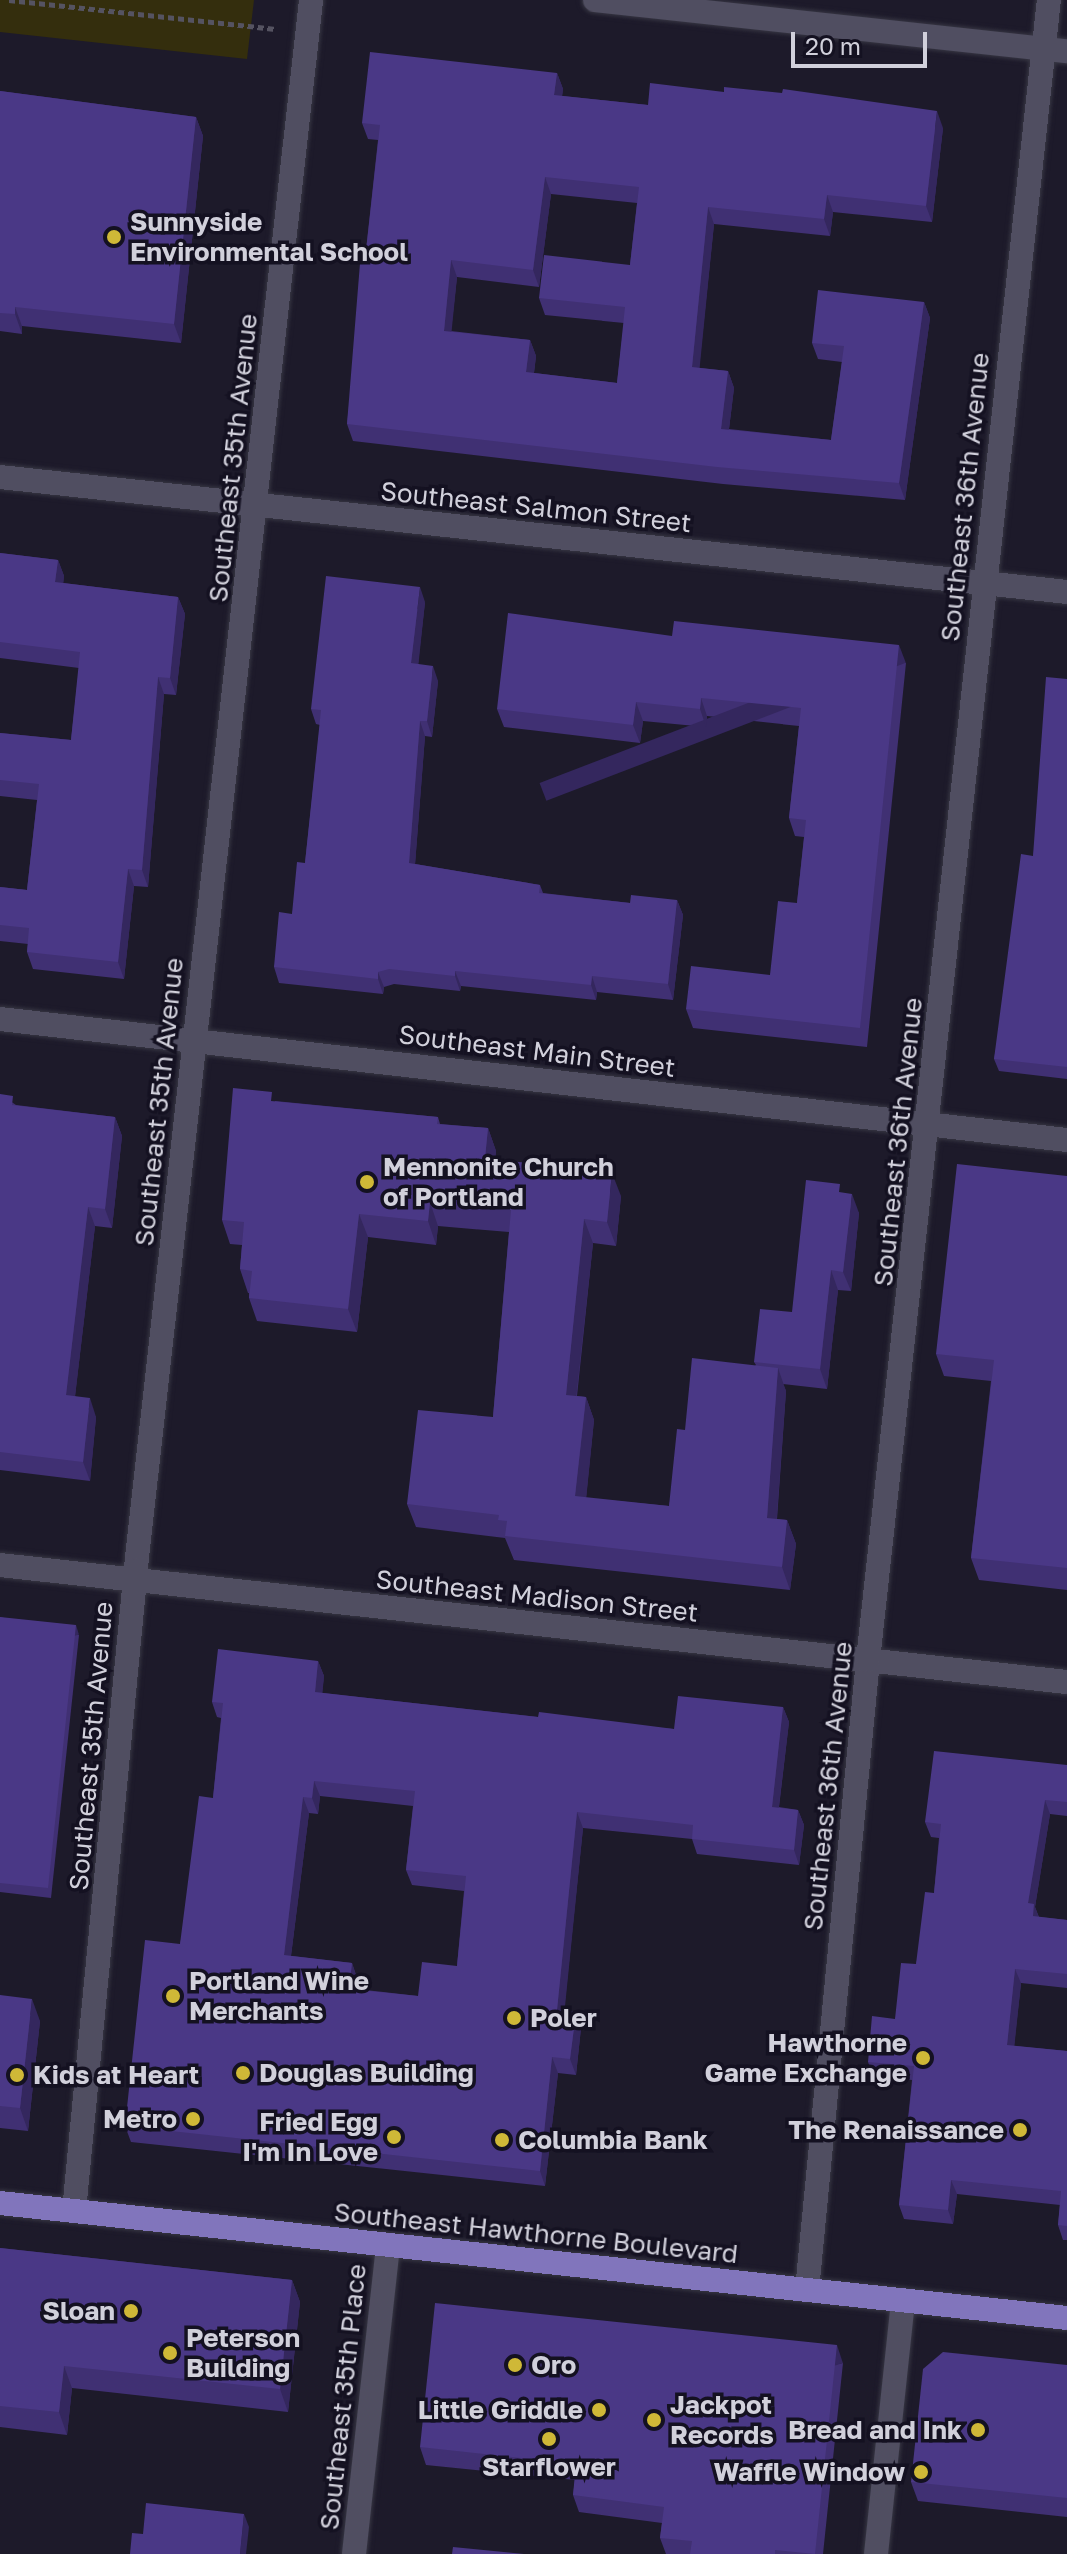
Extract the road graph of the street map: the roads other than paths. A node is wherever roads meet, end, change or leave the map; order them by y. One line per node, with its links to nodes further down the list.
1 (311, 0): 6 (street, Southeast 35th Avenue)
2 (595, 0): 4 (street)
3 (1049, 0): 4 (street, Southeast 36th Avenue)
4 (1055, 50): 7 (street, Southeast 36th Avenue)
5 (0, 477): 6 (street, Southeast Salmon Street)
6 (256, 504): 7 (street, Southeast Salmon Street); 10 (street, Southeast 35th Avenue)
7 (983, 583): 8 (street, Southeast Salmon Street); 11 (street, Southeast 36th Avenue)
8 (1067, 592)
9 (0, 1019): 10 (street, Southeast Main Street)
10 (195, 1040): 11 (street, Southeast Main Street); 14 (street, Southeast 35th Avenue)
11 (927, 1124): 12 (street, Southeast Main Street); 15 (street, Southeast 36th Avenue)
12 (1067, 1140)
13 (0, 1565): 14 (street, Southeast Madison Street)
14 (135, 1580): 15 (street, Southeast Madison Street); 18 (street, Southeast 35th Avenue)
15 (868, 1660): 16 (street, Southeast Madison Street); 20 (street, Southeast 36th Avenue)
16 (1067, 1682)
17 (0, 2203): 18 (main road, Southeast Hawthorne Boulevard)
18 (74, 2211): 19 (main road, Southeast Hawthorne Boulevard)
19 (388, 2245): 20 (main road, Southeast Hawthorne Boulevard); 23 (street, Southeast 35th Place)
20 (807, 2290): 21 (main road, Southeast Hawthorne Boulevard)
21 (903, 2300): 22 (main road, Southeast Hawthorne Boulevard); 24 (street)
22 (1067, 2318)
23 (354, 2554)
24 (876, 2554)

